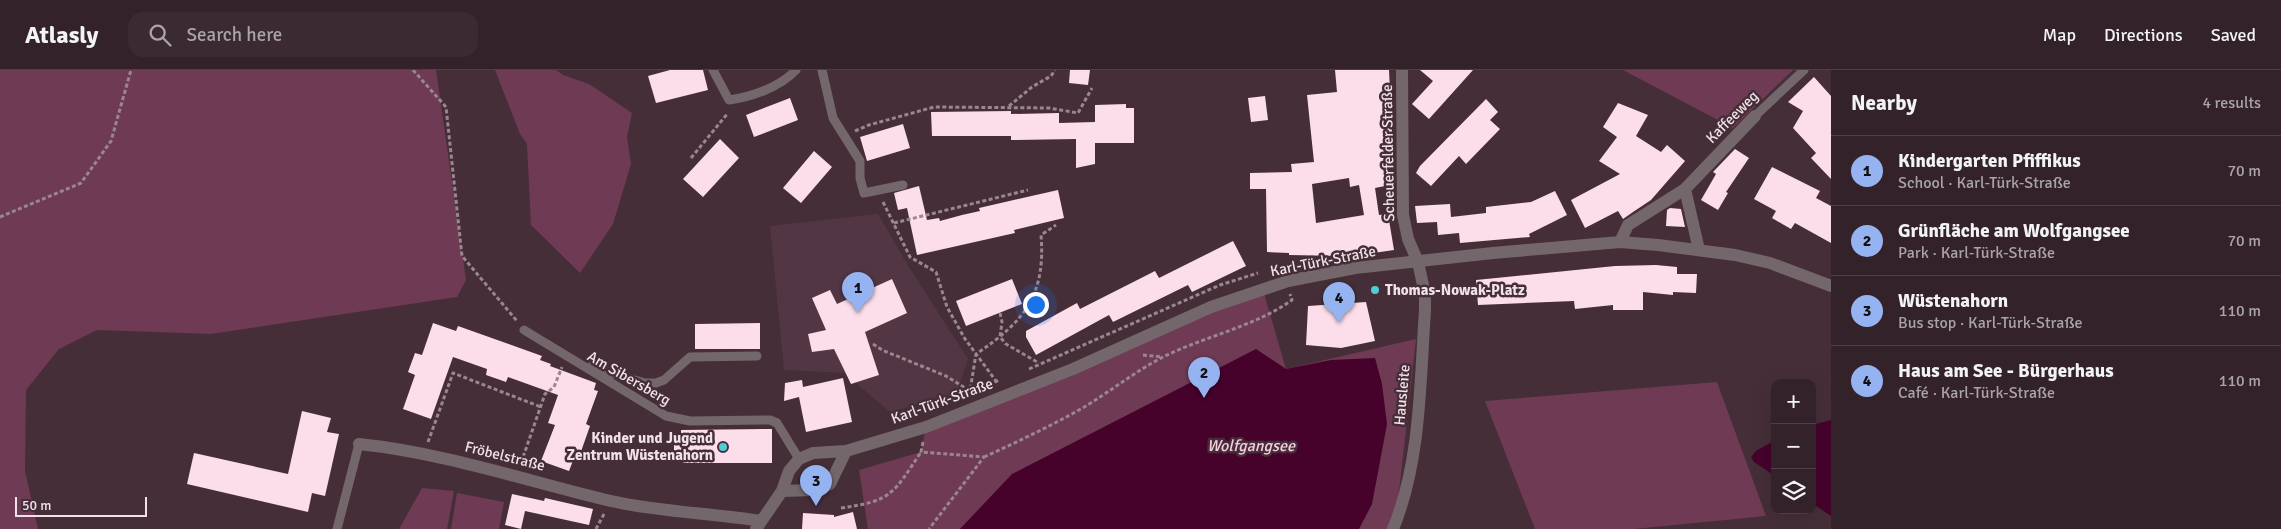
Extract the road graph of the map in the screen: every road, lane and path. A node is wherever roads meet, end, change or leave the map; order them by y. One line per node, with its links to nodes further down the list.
1 (131, 70): 19 (path)
2 (413, 70): 28 (path)
3 (713, 70): 10 (lane)
4 (796, 70): 10 (lane)
5 (822, 70): 13 (lane)
6 (1055, 70): 11 (path)
7 (1402, 70): 24 (street, Scheuerfelder Straße)
8 (1804, 70): 12 (lane, Kaffeeweg)
9 (1092, 88): 11 (path)
10 (729, 100): 14 (path)
11 (1008, 106): 13 (path)
12 (1755, 116): 16 (street, Kaffeeweg)
13 (845, 135): 17 (lane)
14 (691, 158)
15 (903, 185): 17 (lane)
16 (1685, 189): 22 (street, Kaffeeweg); 23 (street)
17 (877, 190): 20 (path)
18 (1028, 190): 20 (path)
19 (0, 217)
20 (894, 223): 31 (path)
21 (1056, 225): 29 (path)
22 (1620, 242): 23 (street, Karl-Türk-Straße); 24 (street, Karl-Türk-Straße)
23 (1699, 250): 26 (street, Karl-Türk-Straße)
24 (1418, 262): 25 (street, Karl-Türk-Straße); 50 (street, Hausleite)
25 (1288, 282): 37 (street, Karl-Türk-Straße); 42 (path)
26 (1831, 286)
27 (1000, 313): 29 (path)
28 (524, 330): 33 (lane, Am Sibersberg)
29 (1000, 337): 31 (path); 34 (path)
30 (874, 344): 31 (path)
31 (976, 354): 35 (path)
32 (757, 356): 33 (lane)
33 (576, 363): 36 (path); 43 (lane, Am Sibersberg)
34 (1039, 363)
35 (996, 381)
36 (541, 406): 41 (path); 44 (path)
37 (926, 427): 39 (street, Karl-Türk-Straße); 40 (path)
38 (359, 444): 41 (street, Fröbelstraße); 48 (lane)
39 (846, 451): 43 (street, Karl-Türk-Straße); 45 (street)
40 (921, 452): 42 (path); 46 (path)
41 (424, 454): 44 (street, Fröbelstraße)
42 (984, 457): 49 (path)
43 (799, 460): 45 (street)
44 (517, 476): 47 (street, Fröbelstraße)
45 (782, 491): 47 (street)
46 (841, 508)
47 (759, 525)
48 (337, 529)
49 (929, 529)
50 (1393, 529)

